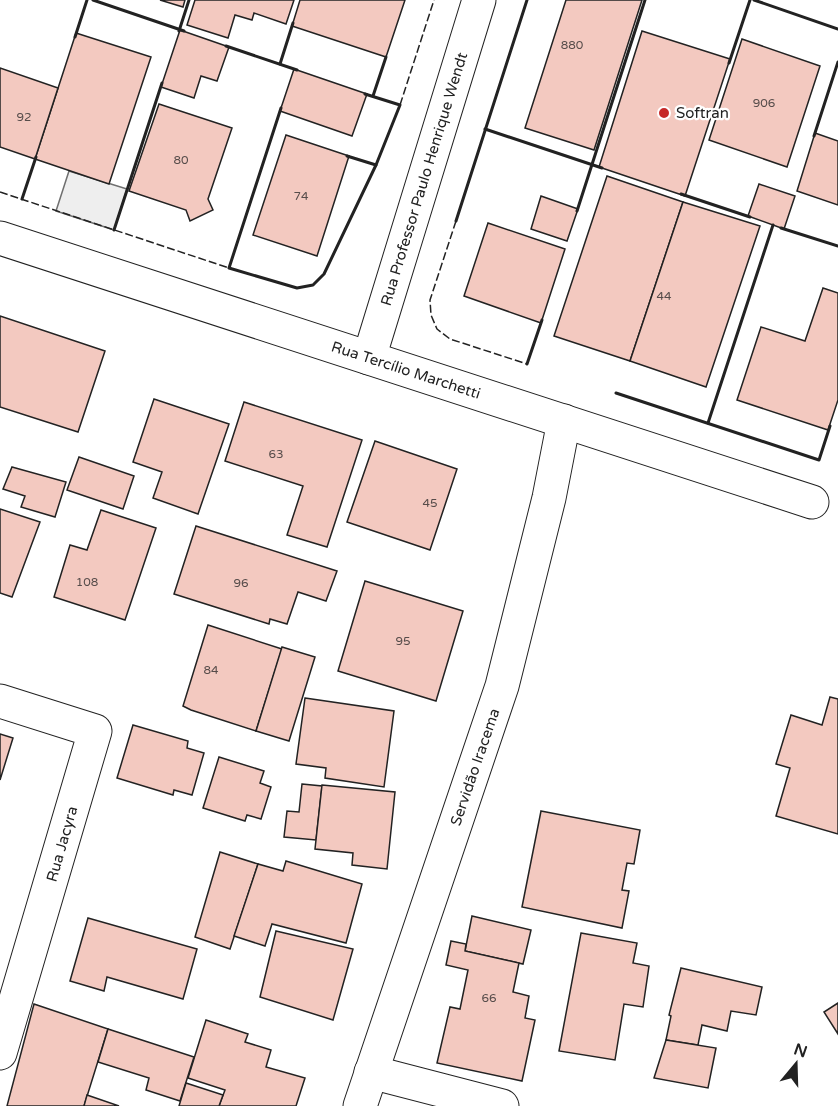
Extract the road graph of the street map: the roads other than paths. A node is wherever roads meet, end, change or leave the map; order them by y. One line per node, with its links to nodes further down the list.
1 (479, 0): 3 (street, Rua Professor Paulo Henrique Wendt)
2 (0, 238): 3 (street, Rua Tercílio Marchetti)
3 (369, 358): 4 (street, Rua Tercílio Marchetti)
4 (564, 421): 5 (street, Rua Tercílio Marchetti); 8 (street, Servidão Iracema)
5 (812, 502)
6 (0, 701): 7 (street, Rua Jacyra)
7 (0, 1053)
8 (371, 1072): 9 (street, Servidão Iracema); 10 (street)
9 (360, 1106)
10 (502, 1106)

